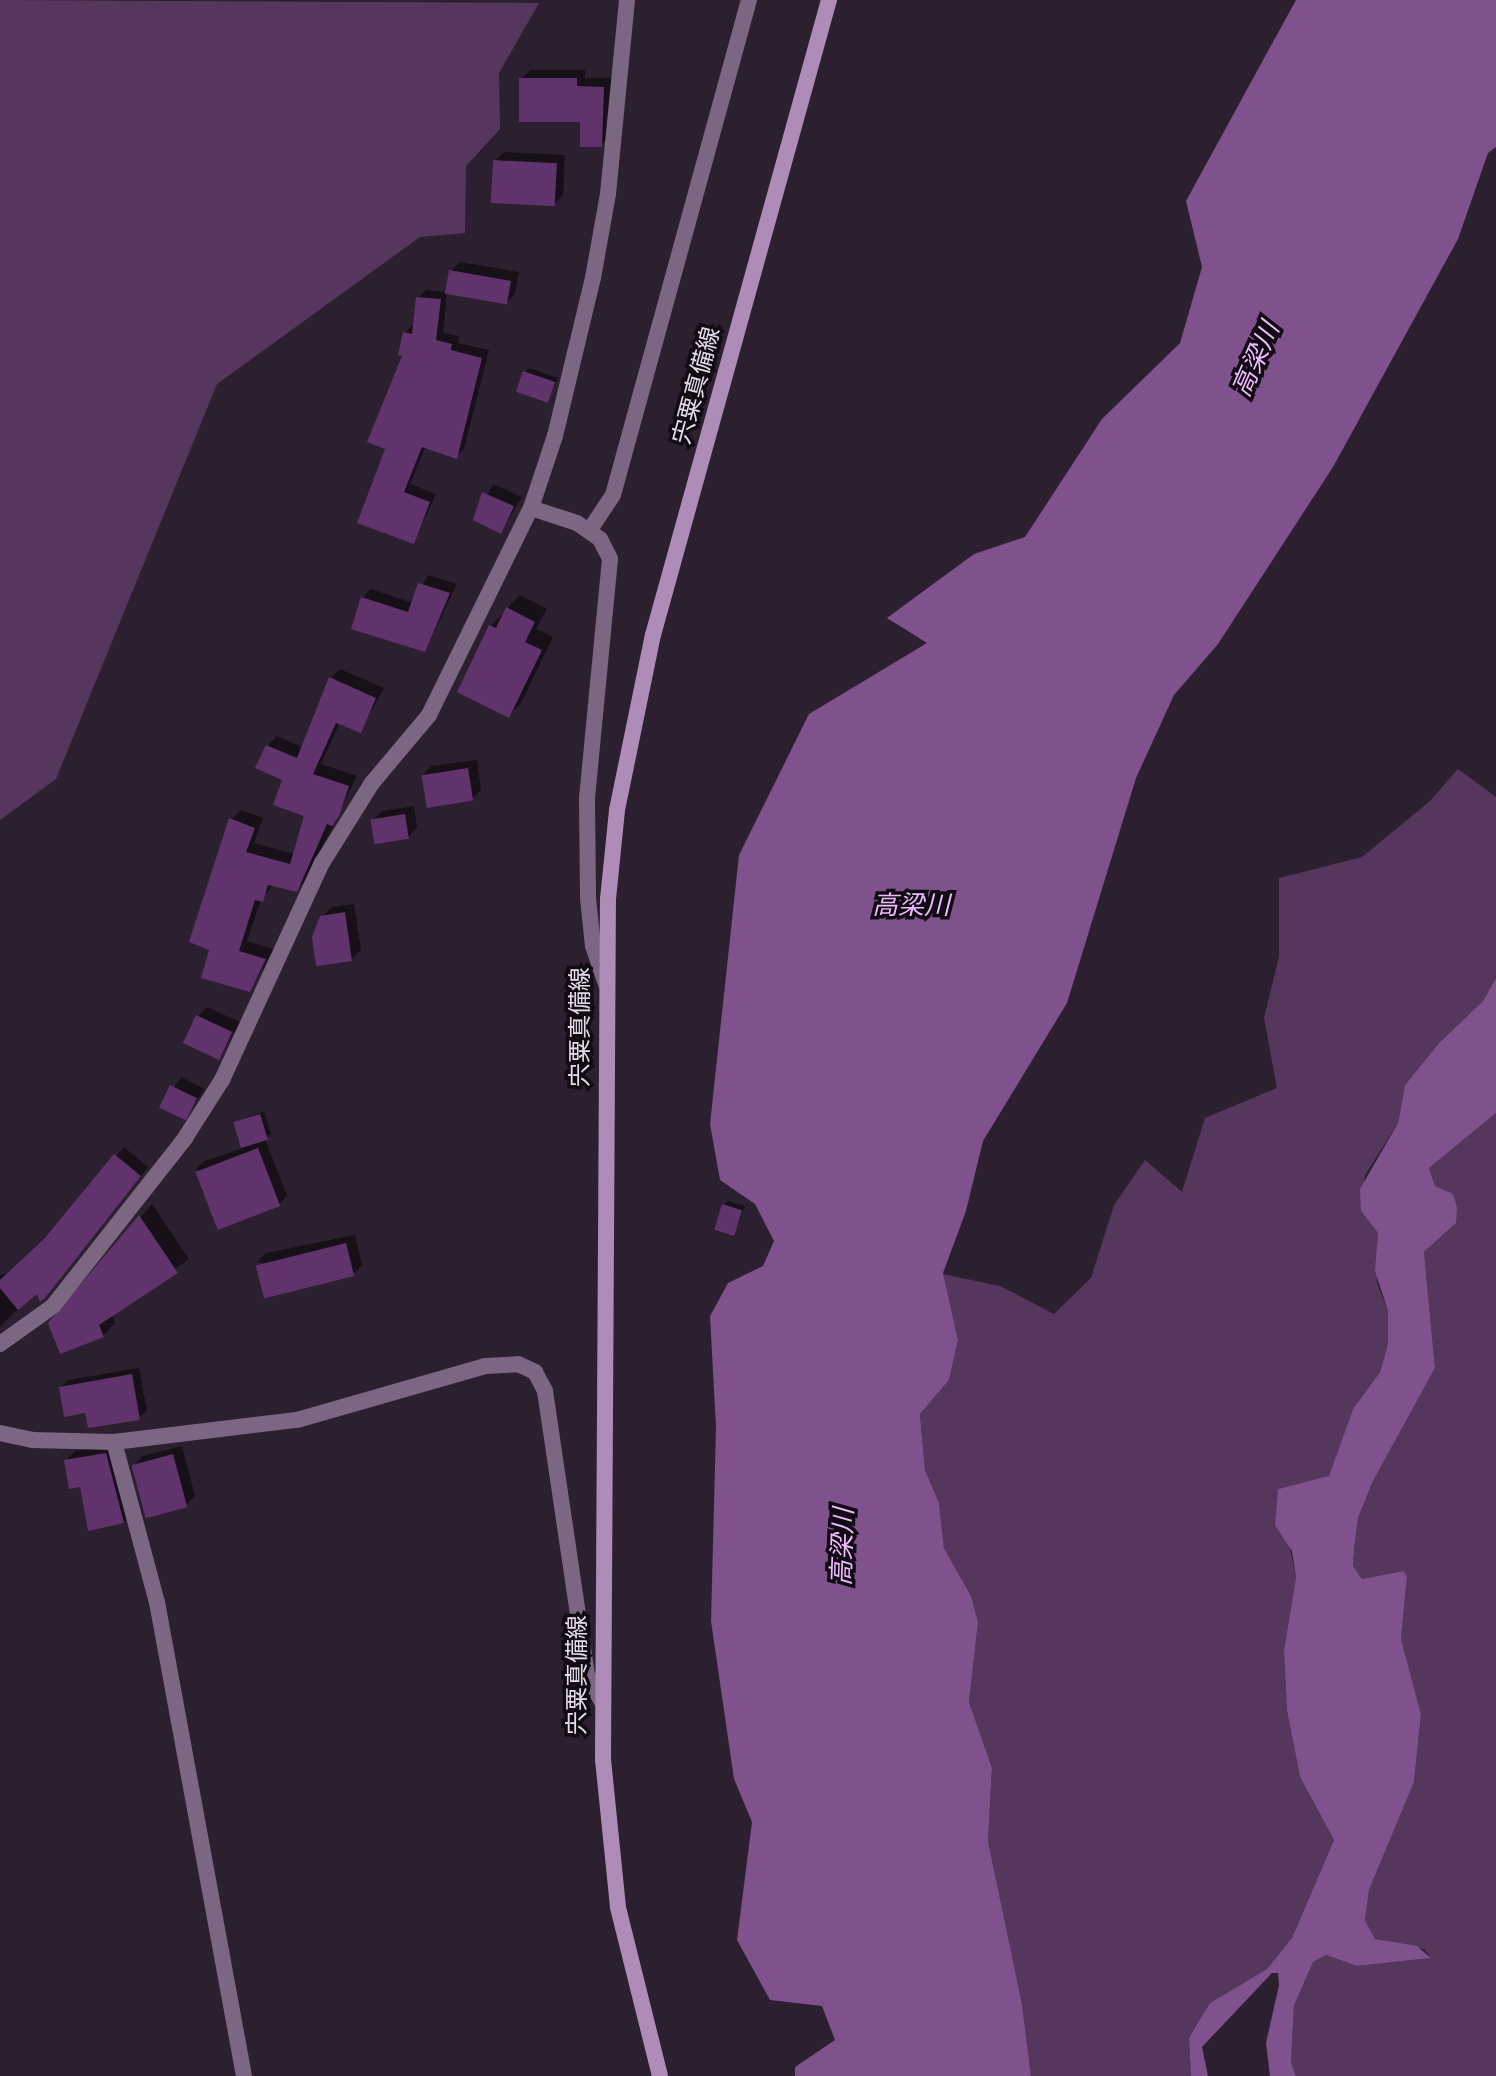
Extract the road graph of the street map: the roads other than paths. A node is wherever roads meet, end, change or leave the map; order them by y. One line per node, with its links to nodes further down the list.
1 (627, 0): 4 (street)
2 (749, 0): 5 (street)
3 (829, 0): 6 (main road, 宍粟真備線)
4 (531, 508): 5 (street); 7 (street)
5 (589, 531): 6 (street)
6 (606, 984): 10 (main road, 宍粟真備線)
7 (0, 1344)
8 (0, 1433): 9 (street)
9 (114, 1442): 10 (street); 12 (street)
10 (602, 1702): 11 (main road, 宍粟真備線)
11 (656, 2071)
12 (244, 2076)

